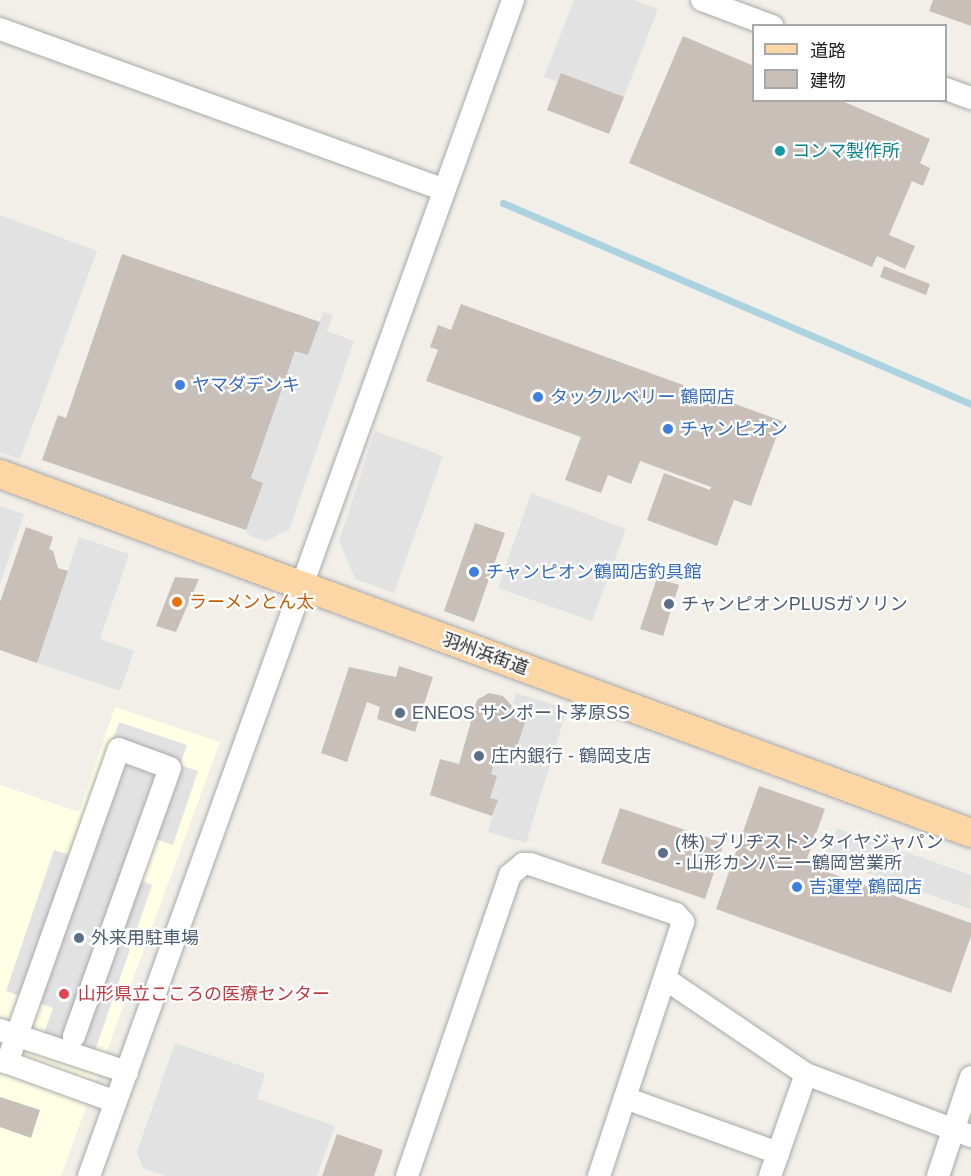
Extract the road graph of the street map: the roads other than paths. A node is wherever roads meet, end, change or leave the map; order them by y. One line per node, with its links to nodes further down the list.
1 (513, 0): 8 (street)
2 (702, 0): 3 (street)
3 (730, 5): 4 (street)
4 (768, 24)
5 (0, 28): 8 (street)
6 (947, 90): 7 (street)
7 (971, 98)
8 (443, 189): 10 (street)
9 (0, 474): 10 (main road, 羽州浜街道)
10 (300, 586): 11 (main road, 羽州浜街道); 16 (street)
11 (971, 832)
12 (667, 980): 17 (street); 19 (street); 24 (street)
13 (8, 1033): 14 (street); 15 (street); 16 (street)
14 (74, 1036)
15 (4, 1062): 20 (street)
16 (127, 1072): 20 (street)
17 (806, 1074): 21 (street); 22 (street)
18 (971, 1077): 21 (street)
19 (625, 1098): 22 (street); 25 (street)
20 (116, 1102): 23 (street)
21 (962, 1133): 27 (street)
22 (778, 1153): 26 (street)
23 (97, 1174)
24 (406, 1176)
25 (599, 1176)
26 (770, 1176)
27 (938, 1176)

